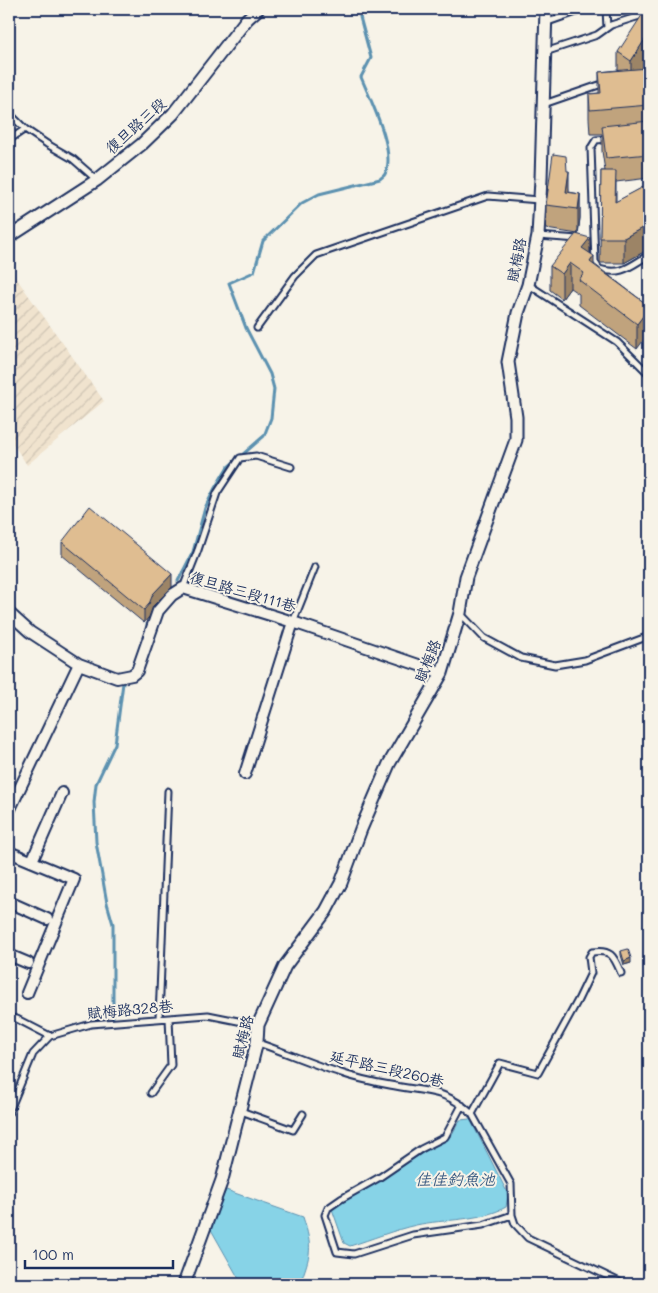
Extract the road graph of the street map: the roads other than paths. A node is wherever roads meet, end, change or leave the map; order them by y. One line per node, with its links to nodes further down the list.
1 (258, 9): 15 (street, 復旦路三段)
2 (546, 9): 6 (street, 賦梅路)
3 (585, 9): 6 (lane)
4 (606, 9): 7 (lane)
5 (649, 13): 7 (lane)
6 (545, 23): 8 (street, 賦梅路)
7 (607, 28): 8 (lane)
8 (544, 52): 10 (street, 賦梅路)
9 (600, 85): 10 (lane)
10 (543, 104): 16 (street, 賦梅路)
11 (9, 113): 12 (lane)
12 (25, 129): 14 (lane); 15 (lane)
13 (614, 139): 19 (lane)
14 (9, 140)
15 (97, 180): 18 (street, 復旦路三段)
16 (539, 200): 17 (street, 賦梅路); 22 (lane)
17 (538, 236): 19 (lane); 21 (street, 賦梅路)
18 (9, 237)
19 (594, 241): 20 (lane)
20 (649, 255)
21 (528, 285): 23 (lane); 28 (street, 賦梅路)
22 (257, 328)
23 (649, 374)
24 (291, 467): 26 (lane)
25 (315, 567): 29 (lane)
26 (183, 588): 29 (street, 復旦路三段111巷); 31 (street, 復旦路三段111巷)
27 (9, 613): 31 (street, 復旦路三段111巷)
28 (460, 613): 30 (lane); 32 (street, 賦梅路)
29 (293, 622): 32 (street, 復旦路三段111巷); 33 (street)
30 (649, 636)
31 (80, 664): 36 (street)
32 (442, 673): 48 (street, 賦梅路)
33 (245, 774)
34 (168, 791): 46 (lane)
35 (62, 793): 38 (street)
36 (9, 811)
37 (9, 852): 38 (street)
38 (32, 862): 44 (street)
39 (9, 902): 40 (street)
40 (48, 919)
41 (9, 955): 42 (street)
42 (28, 963)
43 (621, 973): 56 (lane)
44 (27, 993)
45 (9, 1018): 49 (lane)
46 (159, 1018): 47 (lane, 賦梅路328巷); 49 (lane, 賦梅路328巷)
47 (169, 1018): 48 (lane, 賦梅路328巷); 51 (lane)
48 (258, 1025): 50 (street, 賦梅路)
49 (50, 1036): 54 (lane)
50 (257, 1042): 52 (lane, 延平路三段260巷); 53 (street, 賦梅路)
51 (151, 1093)
52 (462, 1105): 56 (lane, 延平路三段260巷); 57 (lane)
53 (240, 1110): 55 (lane); 58 (street, 賦梅路)
54 (9, 1112)
55 (302, 1114)
56 (472, 1114): 57 (lane, 延平路三段260巷)
57 (512, 1214): 59 (lane)
58 (184, 1284)
59 (624, 1284)

